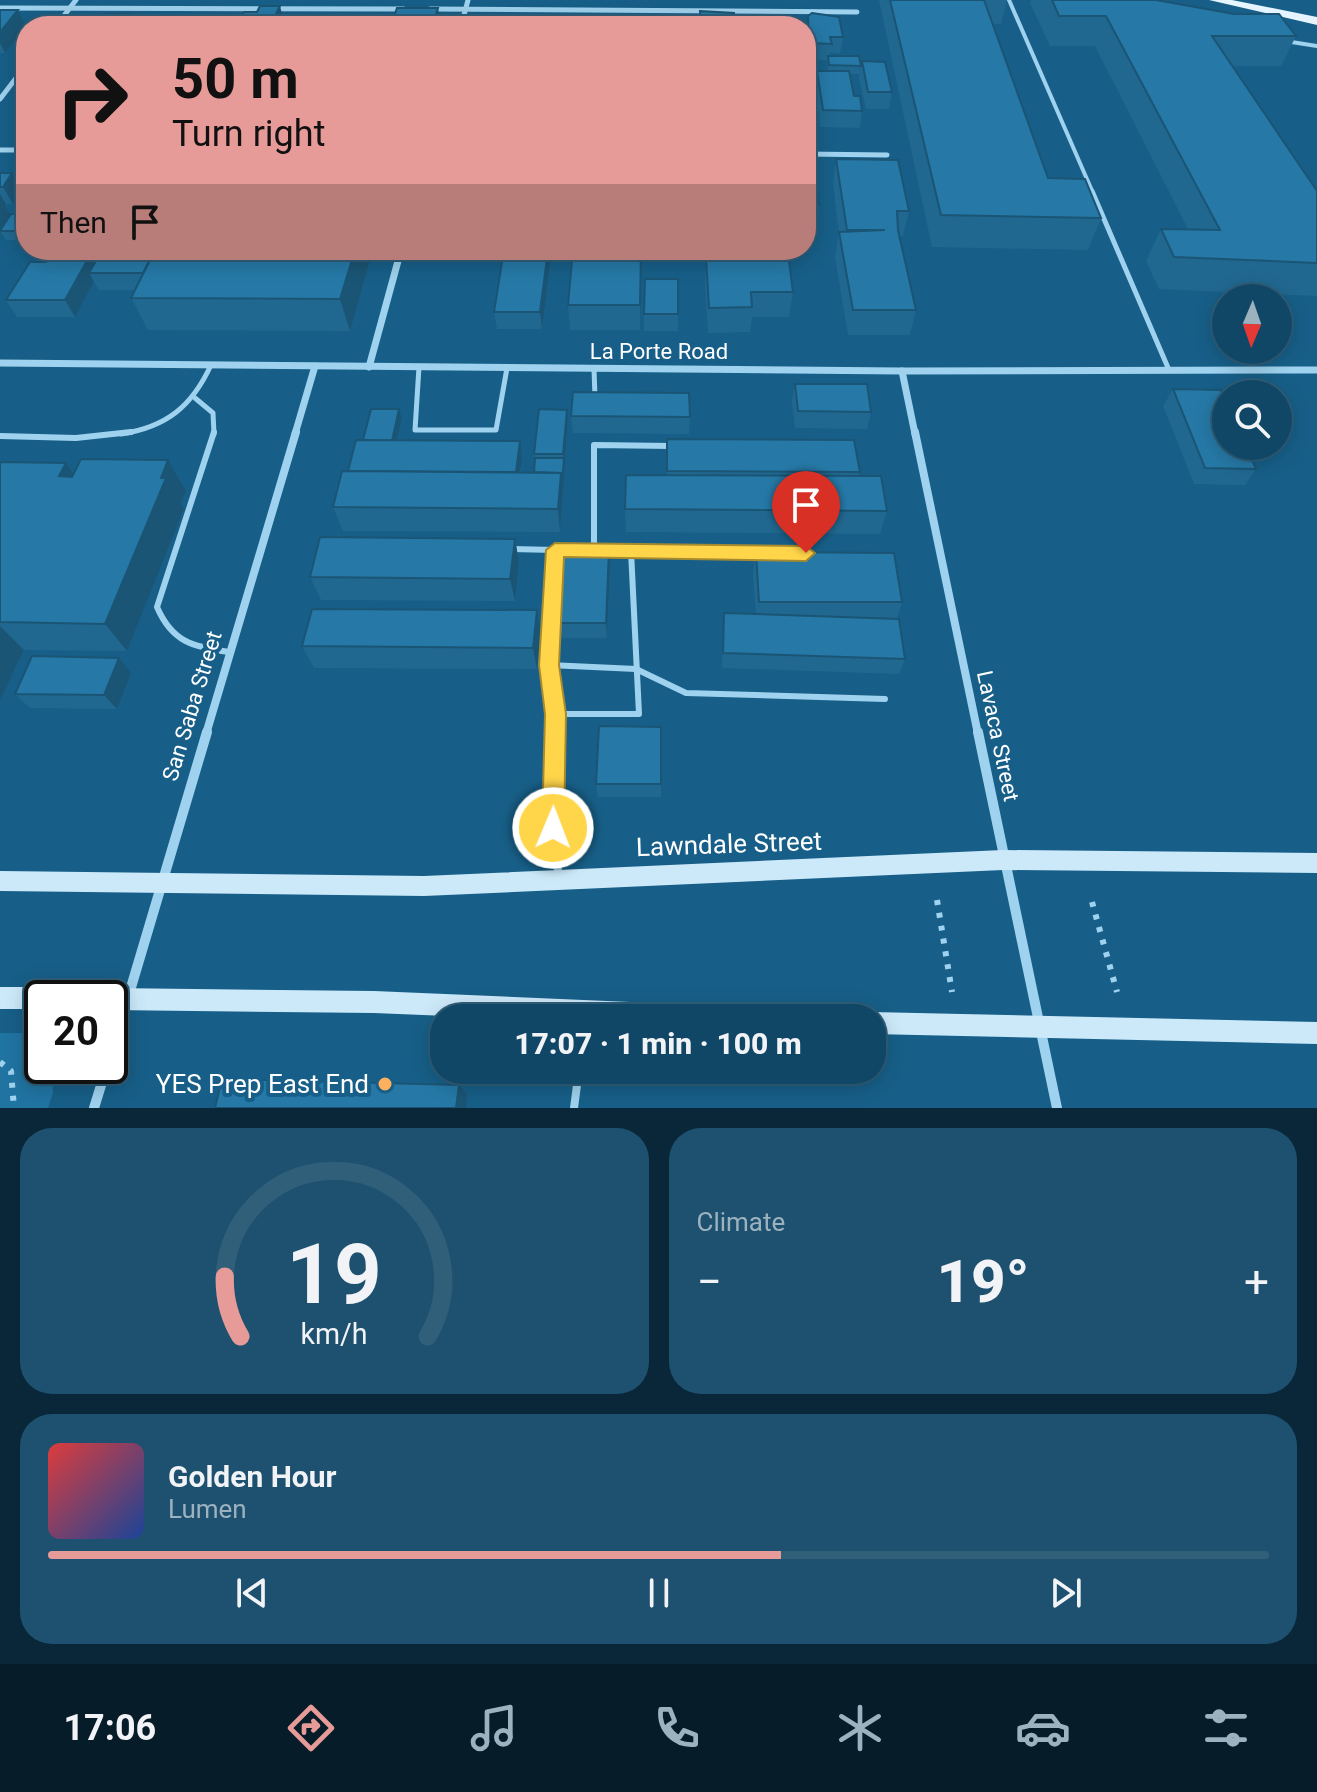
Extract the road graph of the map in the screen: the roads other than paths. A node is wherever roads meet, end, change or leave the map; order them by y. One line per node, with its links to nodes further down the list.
1 (76, 0): 6 (street)
2 (468, 0): 7 (street)
3 (1009, 0): 26 (lane)
4 (1215, 0): 11 (main road)
5 (0, 8): 6 (street)
6 (69, 8): 7 (street); 9 (street)
7 (466, 9): 8 (street); 10 (street)
8 (857, 12)
9 (63, 16)
10 (464, 16)
11 (1317, 21)
12 (1273, 38): 13 (lane)
13 (1317, 46)
14 (16, 78): 15 (street)
15 (0, 99)
16 (816, 154): 17 (street)
17 (887, 155)
18 (398, 260): 22 (street)
19 (0, 363): 20 (street, La Porte Road)
20 (211, 365): 21 (street, La Porte Road); 29 (lane)
21 (315, 366): 22 (street, La Porte Road); 42 (street, San Saba Street)
22 (369, 367): 23 (street, La Porte Road)
23 (419, 367): 24 (street, La Porte Road); 24 (lane)
24 (507, 368): 25 (street, La Porte Road)
25 (594, 369): 28 (street, La Porte Road); 30 (lane)
26 (1169, 370): 27 (street, La Porte Road); 28 (street, La Porte Road)
27 (1317, 370)
28 (902, 371): 47 (street, Lavaca Street)
29 (195, 398): 32 (lane); 42 (lane)
30 (595, 409)
31 (593, 434): 33 (lane)
32 (0, 436)
33 (594, 445): 34 (lane); 37 (lane)
34 (688, 446)
35 (494, 549): 36 (lane)
36 (555, 550): 37 (lane); 41 (lane)
37 (594, 550): 38 (lane)
38 (631, 551): 39 (lane); 44 (lane)
39 (771, 553)
40 (535, 621): 41 (lane)
41 (550, 621): 43 (lane)
42 (229, 652): 51 (street, San Saba Street)
43 (549, 665): 44 (lane); 46 (lane)
44 (636, 669): 45 (lane); 46 (lane)
45 (885, 699)
46 (556, 714): 49 (lane)
47 (1003, 860): 48 (main road, Lawndale Street); 49 (main road, Lawndale Street); 58 (street, Lavaca Street)
48 (1317, 863)
49 (559, 878): 51 (main road, Lawndale Street)
50 (0, 881): 51 (main road, Lawndale Street)
51 (160, 883): 52 (street, San Saba Street)
52 (126, 980)
53 (0, 998): 54 (main road)
54 (24, 998)
55 (128, 999): 56 (main road)
56 (430, 1005)
57 (886, 1024): 58 (main road)
58 (1039, 1029): 59 (main road); 64 (street, Lavaca Street)
59 (1317, 1033)
60 (101, 1084): 62 (street)
61 (577, 1084): 63 (lane)
62 (94, 1108)
63 (574, 1108)
64 (1057, 1108)

